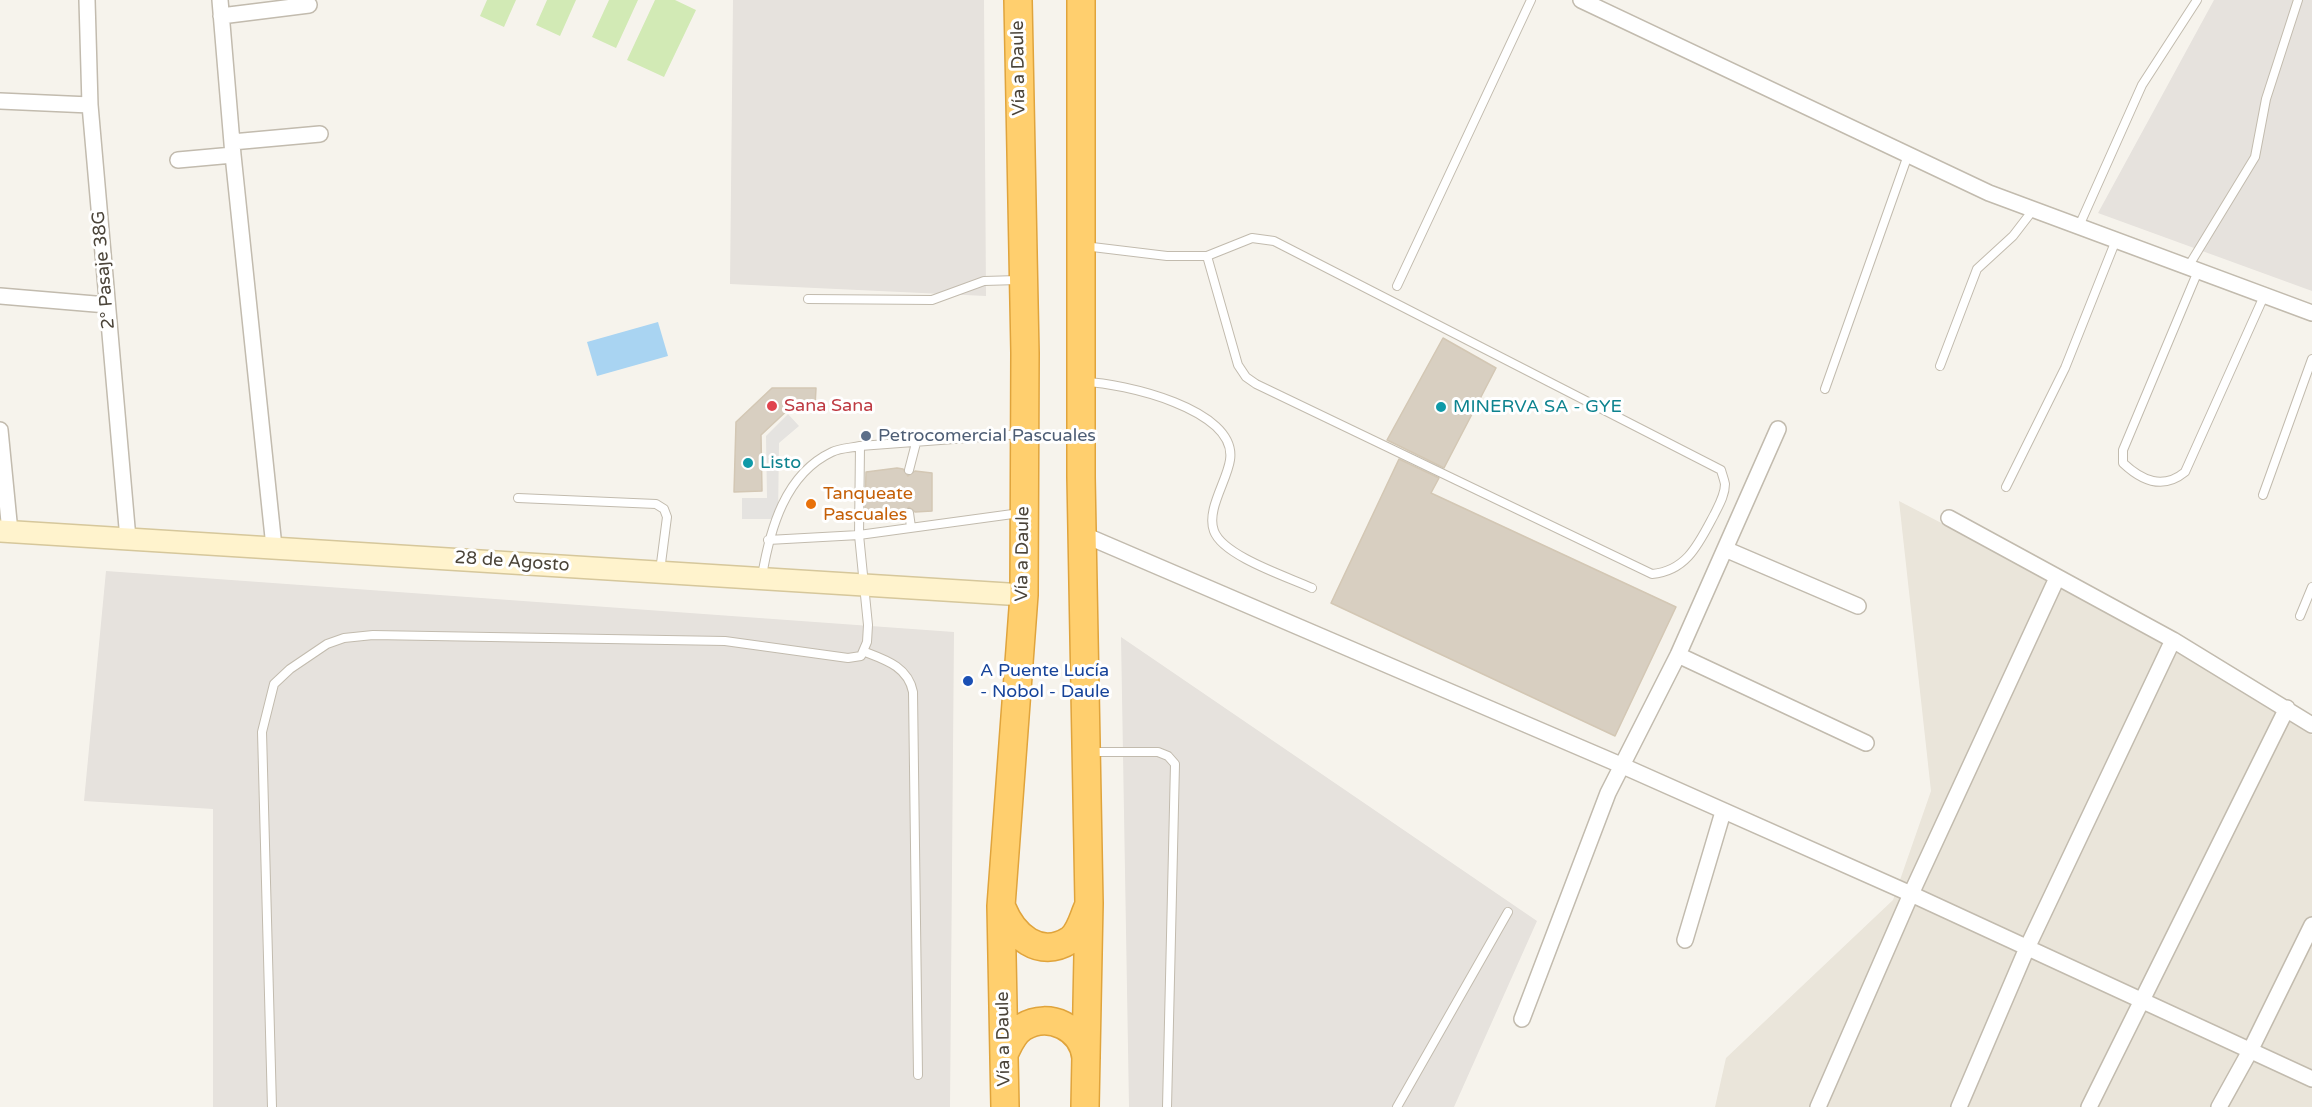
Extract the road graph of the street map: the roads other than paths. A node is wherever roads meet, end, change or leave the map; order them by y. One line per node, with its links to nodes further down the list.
1 (87, 0): 11 (street, 2° Pasaje 38G)
2 (1018, 0): 22 (highway, Vía a Daule)
3 (1081, 0): 19 (highway)
4 (1531, 0): 23 (lane)
5 (1581, 0): 14 (street)
6 (2197, 0): 17 (lane)
7 (2298, 0): 21 (lane)
8 (309, 5): 9 (street)
9 (221, 8): 13 (street)
10 (0, 101): 11 (street)
11 (90, 105): 27 (street, 2° Pasaje 38G)
12 (320, 134): 13 (street)
13 (233, 148): 15 (street); 51 (street)
14 (1908, 155): 16 (street); 32 (lane)
15 (178, 160)
16 (2033, 210): 17 (street); 30 (lane)
17 (2079, 226): 18 (street)
18 (2116, 240): 21 (street); 39 (lane)
19 (1081, 246): 20 (lane); 31 (highway)
20 (1207, 256): 20 (lane)
21 (2193, 269): 25 (street); 25 (lane)
22 (1022, 280): 26 (lane); 35 (highway, Vía a Daule)
23 (1397, 286)
24 (0, 296): 27 (street)
25 (2264, 296): 28 (street)
26 (808, 299)
27 (107, 306): 49 (street, 2° Pasaje 38G)
28 (2312, 314)
29 (2312, 359): 40 (lane)
30 (1940, 366)
31 (1081, 381): 47 (highway); 58 (lane)
32 (1825, 389)
33 (1778, 429): 52 (street)
34 (0, 430): 46 (street)
35 (1023, 434): 36 (lane); 42 (highway, Vía a Daule)
36 (916, 443): 37 (lane); 38 (lane)
37 (860, 446): 48 (lane); 50 (lane)
38 (909, 470)
39 (2006, 487)
40 (2263, 495)
41 (518, 498): 53 (lane)
42 (1025, 512): 45 (lane); 59 (highway, Vía a Daule)
43 (909, 513): 45 (lane)
44 (1949, 518): 55 (street)
45 (911, 527): 48 (lane)
46 (5, 531): 49 (street, 28 de Agosto)
47 (1083, 534): 68 (highway); 69 (street)
48 (859, 535): 50 (lane); 56 (lane)
49 (128, 539): 51 (street, 28 de Agosto)
50 (768, 540): 54 (lane)
51 (274, 547): 53 (street, 28 de Agosto)
52 (1725, 549): 60 (street); 64 (street)
53 (660, 572): 54 (street, 28 de Agosto)
54 (762, 578): 56 (street, 28 de Agosto)
55 (2057, 578): 62 (street); 71 (street)
56 (864, 586): 59 (street, 28 de Agosto); 63 (lane)
57 (2312, 587): 61 (lane)
58 (1312, 588)
59 (1024, 595): 73 (highway, Vía a Daule)
60 (1858, 606)
61 (2300, 616)
62 (2173, 640): 65 (street); 77 (street)
63 (865, 652): 83 (lane); 85 (lane)
64 (1678, 655): 67 (street); 69 (street)
65 (2287, 708): 66 (street); 78 (street)
66 (2312, 725)
67 (1866, 743)
68 (1086, 752): 72 (highway); 88 (lane)
69 (1623, 766): 70 (street); 79 (street)
70 (1723, 812): 71 (street); 76 (street)
71 (1911, 894): 77 (street); 90 (street)
72 (1089, 903): 73 (highway); 82 (highway)
73 (1001, 906): 81 (highway, Vía a Daule)
74 (1508, 912): 89 (lane)
75 (2312, 925): 80 (street)
76 (1685, 940)
77 (2027, 948): 78 (street); 91 (street)
78 (2141, 999): 80 (street); 92 (street)
79 (1522, 1019)
80 (2250, 1051): 84 (street); 93 (street)
81 (1004, 1054): 82 (highway); 86 (highway, Vía a Daule)
82 (1087, 1065): 87 (highway)
83 (918, 1075)
84 (2312, 1080)
85 (272, 1107)
86 (1005, 1107)
87 (1085, 1107)
88 (1167, 1107)
89 (1397, 1107)
90 (1818, 1107)
91 (1959, 1107)
92 (2090, 1107)
93 (2219, 1107)

